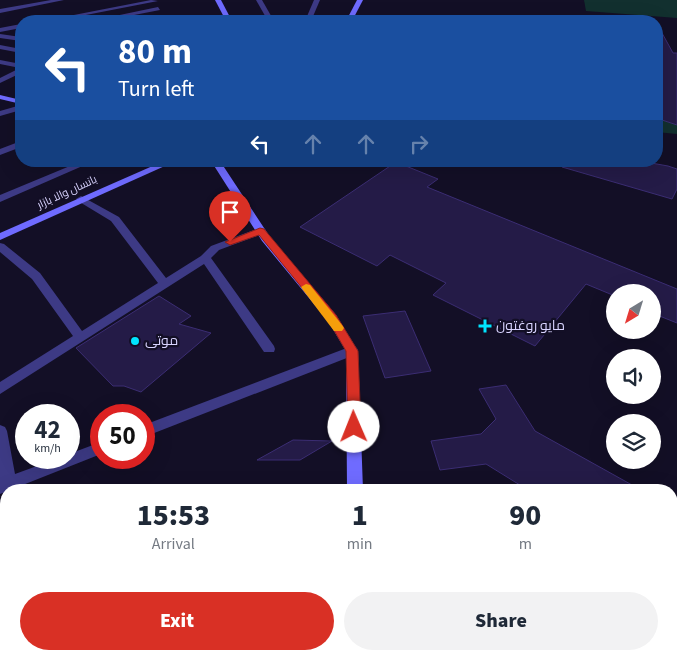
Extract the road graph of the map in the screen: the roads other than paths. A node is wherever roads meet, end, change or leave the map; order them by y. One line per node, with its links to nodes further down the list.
1 (61, 0): 7 (street)
2 (155, 0): 8 (street); 9 (street)
3 (218, 0): 11 (main road)
4 (259, 0): 12 (street)
5 (317, 0): 13 (street)
6 (360, 0): 14 (main road)
7 (0, 12)
8 (135, 13): 10 (street)
9 (77, 15)
10 (125, 15)
11 (226, 15)
12 (268, 15)
13 (311, 15)
14 (352, 15)
15 (15, 27): 16 (street)
16 (0, 30)
17 (0, 36): 19 (street)
18 (15, 36): 19 (street)
19 (9, 37): 20 (street)
20 (15, 38)
21 (0, 47): 22 (street)
22 (15, 50)
23 (0, 62): 24 (street)
24 (15, 65)
25 (15, 73): 26 (street)
26 (0, 80)
27 (0, 97): 28 (main road)
28 (15, 101)
29 (15, 109): 30 (street)
30 (0, 114)
31 (15, 146): 32 (street)
32 (0, 152)
33 (76, 167): 36 (street)
34 (158, 167): 37 (main road, بانساں والا بازار)
35 (219, 167): 38 (main road)
36 (0, 199)
37 (81, 199): 39 (main road, بانساں والا بازار); 42 (street)
38 (260, 231): 41 (street); 45 (main road)
39 (0, 237)
40 (0, 246): 43 (street)
41 (205, 258): 42 (street); 44 (street)
42 (165, 284): 43 (street)
43 (80, 338): 46 (street)
44 (269, 349)
45 (352, 351): 47 (street); 52 (main road)
46 (0, 389)
47 (155, 427)
48 (0, 431): 50 (street)
49 (90, 452): 51 (street)
50 (4, 484)
51 (7, 484)
52 (355, 484)

